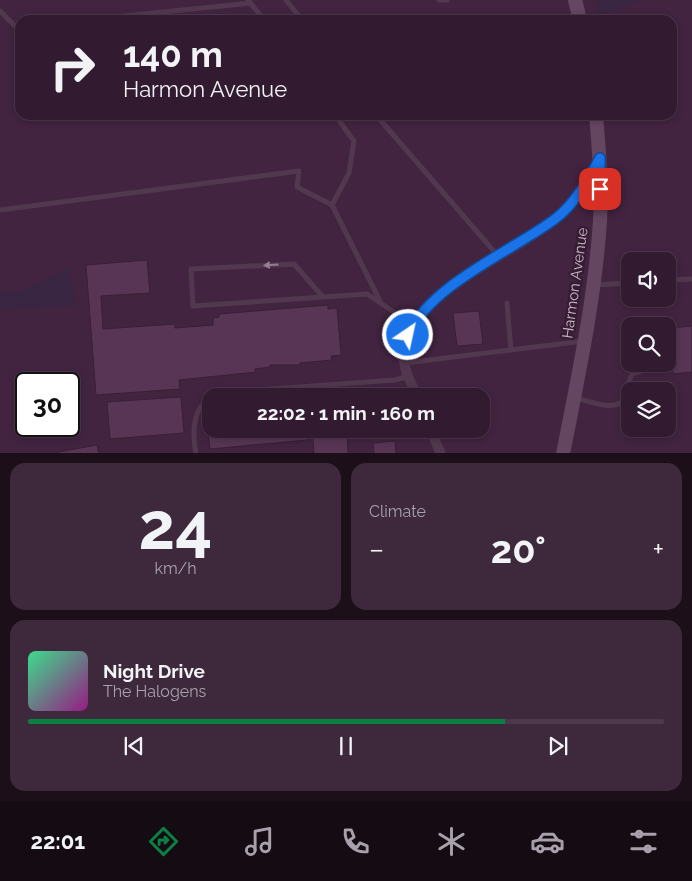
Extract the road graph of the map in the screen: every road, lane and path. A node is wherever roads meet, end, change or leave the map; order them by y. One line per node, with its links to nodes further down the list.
1 (286, 0): 9 (lane)
2 (439, 0): 3 (lane)
3 (447, 0)
4 (575, 0): 10 (main road)
5 (249, 2): 7 (lane); 8 (lane)
6 (0, 12): 11 (lane)
7 (131, 15)
8 (260, 15)
9 (298, 15)
10 (579, 15)
11 (15, 26)
12 (339, 120): 16 (lane)
13 (380, 120): 18 (lane)
14 (596, 120): 15 (main road, Harmon Avenue)
15 (600, 158): 18 (street); 22 (main road, Harmon Avenue)
16 (332, 205): 17 (lane); 25 (lane)
17 (0, 210)
18 (498, 256): 26 (street)
19 (692, 279): 20 (lane)
20 (676, 280)
21 (621, 283): 22 (lane)
22 (593, 285): 27 (main road, Harmon Avenue)
23 (322, 297): 23 (lane, one-way to 23); 25 (lane)
24 (507, 303): 28 (lane)
25 (381, 304): 26 (lane)
26 (413, 325): 29 (street)
27 (584, 341): 28 (lane); 34 (main road, Harmon Avenue)
28 (511, 350): 29 (lane)
29 (405, 363): 31 (street)
30 (638, 372): 34 (lane)
31 (408, 376): 32 (lane); 33 (street)
32 (286, 388)
33 (413, 388)
34 (574, 398): 39 (main road, Harmon Avenue)
35 (202, 406): 37 (lane)
36 (434, 438): 38 (street)
37 (196, 453)
38 (441, 453)
39 (563, 453)

